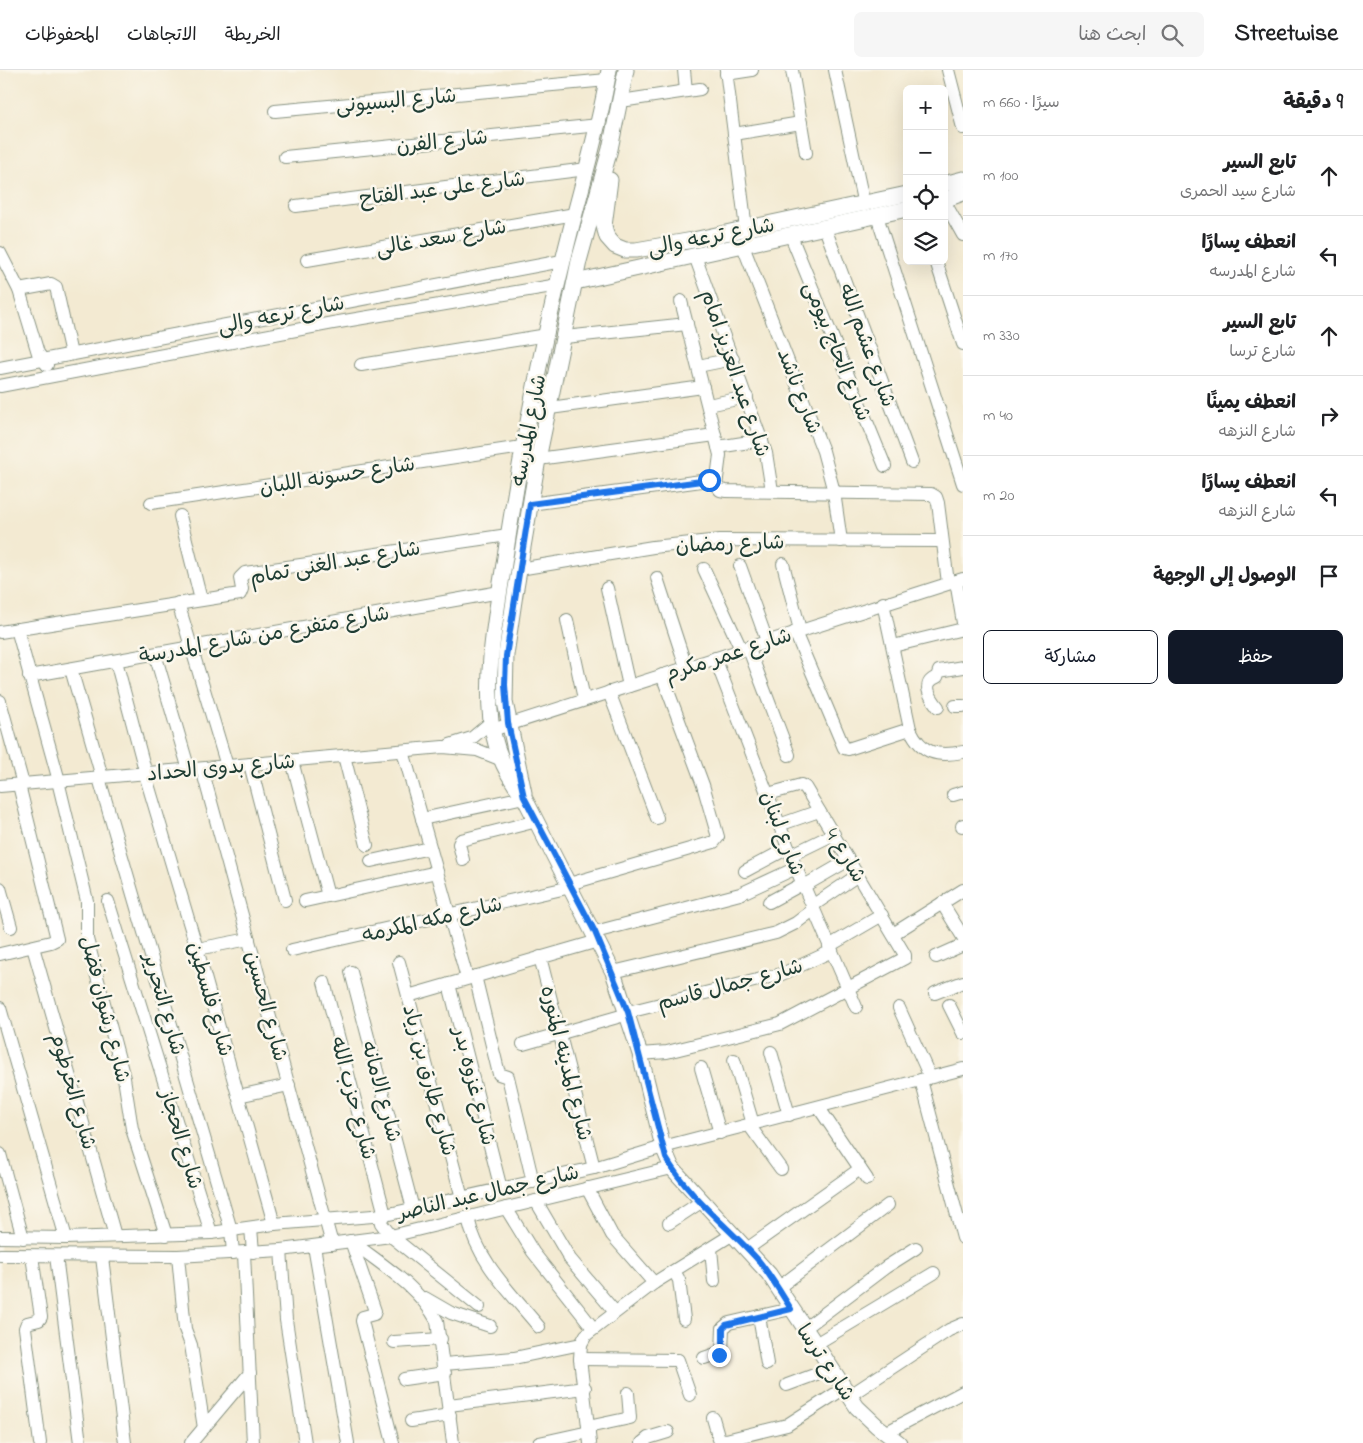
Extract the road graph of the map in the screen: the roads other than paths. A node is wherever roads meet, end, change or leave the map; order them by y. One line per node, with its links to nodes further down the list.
1 (626, 70): 11 (main road, شارع المدرسه)
2 (684, 70): 10 (street)
3 (752, 70): 7 (street)
4 (792, 70): 13 (street)
5 (835, 70): 26 (street)
6 (948, 70): 15 (street)
7 (726, 72): 16 (street)
8 (608, 75): 12 (street, شارع البسيونى); 14 (main road, شارع المدرسه)
9 (700, 89): 10 (street)
10 (686, 91): 11 (street)
11 (621, 100): 17 (main road, شارع المدرسه)
12 (275, 111)
13 (801, 123): 16 (street); 18 (street)
14 (599, 125): 19 (street, شارع الفرن); 20 (main road, شارع المدرسه)
15 (963, 128)
16 (734, 134): 33 (street)
17 (610, 149): 33 (main road, شارع ترعه والى); 42 (main road, شارع المدرسه)
18 (806, 152)
19 (285, 157)
20 (587, 170): 27 (street, شارع على عبد الفتاح); 30 (main road, شارع المدرسه)
21 (963, 179): 22 (main road)
22 (948, 183)
23 (903, 195): 26 (main road, شارع ترعه والى)
24 (963, 195): 25 (main road)
25 (948, 199)
26 (864, 205): 33 (main road, شارع ترعه والى)
27 (296, 206)
28 (948, 207): 34 (street)
29 (903, 210): 31 (main road, شارع ترعه والى)
30 (575, 214): 39 (street, شارع سعد غالى); 40 (main road, شارع المدرسه)
31 (877, 216): 32 (main road, شارع ترعه والى); 70 (street)
32 (825, 228): 35 (main road, شارع ترعه والى); 68 (street, شارع عشم الله)
33 (746, 229)
34 (963, 235)
35 (791, 236): 36 (main road, شارع ترعه والى); 69 (street, شارع الحاج بيومى)
36 (743, 246): 37 (main road, شارع ترعه والى); 73 (street, شارع ناشد)
37 (696, 256): 42 (main road, شارع ترعه والى); 51 (street, شارع عبد العزيز امام)
38 (1, 260): 44 (street)
39 (307, 260)
40 (562, 261): 43 (main road, شارع المدرسه); 50 (street, شارع ترعه والى)
41 (937, 265): 49 (street)
42 (575, 282): 48 (main road, شارع المدرسه)
43 (558, 285): 47 (main road, شارع المدرسه); 56 (street, شارع ترعه والى)
44 (19, 290): 50 (street); 52 (street)
45 (681, 301): 46 (street)
46 (687, 324): 48 (street); 54 (street)
47 (547, 335): 53 (street); 62 (main road, شارع المدرسه)
48 (564, 337): 61 (main road, شارع المدرسه)
49 (963, 344)
50 (71, 354): 52 (street, شارع ترعه والى)
51 (733, 359): 54 (street); 59 (street, شارع عبد العزيز امام)
52 (43, 360): 55 (street, شارع ترعه والى); 56 (street)
53 (360, 365)
54 (698, 366): 58 (street)
55 (0, 368)
56 (56, 376): 57 (street, شارع ترعه والى)
57 (0, 386)
58 (703, 387): 60 (street); 61 (street)
59 (746, 397): 60 (street); 64 (street, شارع عبد العزيز امام)
60 (708, 406): 63 (street)
61 (550, 408): 62 (street); 67 (main road, شارع المدرسه)
62 (531, 409): 65 (main road, شارع المدرسه)
63 (715, 434): 66 (street); 67 (street)
64 (762, 440): 66 (street); 72 (street, شارع عبد العزيز امام)
65 (522, 447): 74 (street, شارع حسونه اللبان); 77 (main road, شارع المدرسه)
66 (718, 448): 71 (street)
67 (538, 459): 75 (main road, شارع المدرسه)
68 (912, 462)
69 (885, 466)
70 (963, 484)
71 (716, 486): 72 (street); 75 (street)
72 (772, 492): 73 (street)
73 (834, 492): 78 (street, شارع ناشد); 79 (street)
74 (151, 503)
75 (530, 504): 82 (main road, شارع المدرسه)
76 (180, 516): 88 (street)
77 (508, 535): 87 (main road, شارع المدرسه); 88 (street, شارع عبد الغنى تمام)
78 (841, 541): 79 (street, شارع رمضان); 82 (street, شارع رمضان)
79 (942, 541): 85 (street)
80 (783, 564): 95 (street)
81 (740, 566): 97 (street)
82 (519, 569): 114 (main road, شارع المدرسه)
83 (704, 569): 100 (street)
84 (657, 578): 104 (street)
85 (956, 581): 90 (street, شارع عمر مكرم); 92 (street)
86 (608, 588): 109 (street)
87 (500, 592): 99 (street, شارع متفرع من شارع المدرسة); 115 (main road, شارع المدرسه)
88 (201, 600): 89 (street, شارع عبد الغنى تمام)
89 (178, 603): 93 (street, شارع عبد الغنى تمام); 99 (street)
90 (883, 603): 95 (street, شارع عمر مكرم); 98 (street)
91 (567, 620): 111 (street)
92 (963, 623)
93 (17, 629): 96 (street, شارع عبد الغنى تمام); 108 (street, شارع رشوان فضل)
94 (963, 629): 98 (street)
95 (798, 631): 97 (street, شارع عمر مكرم); 116 (street)
96 (0, 632)
97 (767, 641): 100 (street, شارع عمر مكرم)
98 (893, 646): 116 (street)
99 (191, 647): 101 (street, شارع متفرع من شارع المدرسة); 125 (street)
100 (745, 648): 102 (street, شارع عمر مكرم); 120 (street)
101 (155, 654): 103 (street, شارع متفرع من شارع المدرسة); 127 (street)
102 (715, 658): 104 (street, شارع عمر مكرم); 133 (street, شارع لبنان)
103 (116, 661): 106 (street, شارع متفرع من شارع المدرسة); 128 (street, شارع فلسطين)
104 (686, 667): 107 (street, شارع عمر مكرم)
105 (963, 667): 113 (street)
106 (71, 669): 108 (street, شارع متفرع من شارع المدرسة); 129 (street, شارع التحرير)
107 (662, 675): 109 (street, شارع عمر مكرم); 152 (street, شارع مكه المكرمه)
108 (29, 676): 130 (street, شارع رشوان فضل)
109 (629, 686): 110 (street, شارع عمر مكرم)
110 (609, 692): 111 (street, شارع عمر مكرم); 136 (street)
111 (584, 699): 114 (street, شارع عمر مكرم)
112 (0, 701): 131 (street)
113 (938, 707)
114 (508, 723): 115 (street, شارع عمر مكرم); 134 (main road, شارع المدرسه)
115 (492, 726): 117 (street, شارع بدوى الحداد); 122 (main road, شارع المدرسه)
116 (910, 729): 119 (street)
117 (443, 747): 118 (street, شارع بدوى الحداد); 122 (street, شارع بدوى الحداد)
118 (403, 751): 121 (street, شارع بدوى الحداد); 137 (street)
119 (963, 752)
120 (790, 755)
121 (344, 756): 123 (street, شارع بدوى الحداد); 141 (street)
122 (502, 760): 134 (main road, شارع المدرسه)
123 (292, 761): 124 (street, شارع بدوى الحداد); 155 (street)
124 (250, 764): 125 (street, شارع بدوى الحداد); 156 (street)
125 (227, 766): 126 (street, شارع بدوى الحداد)
126 (202, 769): 127 (street, شارع بدوى الحداد); 168 (street, شارع الحسين)
127 (189, 770): 128 (street, شارع بدوى الحداد)
128 (145, 774): 129 (street, شارع بدوى الحداد); 172 (street, شارع فلسطين)
129 (100, 778): 130 (street, شارع بدوى الحداد); 230 (street, شارع التحرير)
130 (59, 781): 131 (street, شارع بدوى الحداد); 233 (street, شارع رشوان فضل)
131 (21, 785): 132 (street, شارع بدوى الحداد); 170 (street)
132 (0, 786)
133 (768, 794): 135 (street, شارع 4); 139 (street, شارع لبنان)
134 (524, 797): 137 (street); 138 (main road, شارع ترسا)
135 (820, 811): 139 (street); 140 (street, شارع 4)
136 (657, 818)
137 (422, 819): 142 (street)
138 (537, 821): 144 (street); 152 (main road, شارع ترسا)
139 (779, 825): 143 (street, شارع لبنان)
140 (834, 834): 143 (street); 145 (street, شارع 4)
141 (367, 845)
142 (430, 848): 146 (street); 149 (street)
143 (790, 851): 147 (street, شارع لبنان); 148 (street)
144 (463, 860)
145 (849, 860): 150 (street, شارع 4); 151 (street)
146 (371, 861)
147 (796, 868): 151 (street, شارع لبنان); 166 (street)
148 (745, 871)
149 (437, 872): 155 (street); 162 (street)
150 (858, 875): 161 (street); 163 (street, شارع 4)
151 (803, 885): 159 (street); 161 (street, شارع لبنان)
152 (570, 886): 162 (street, شارع مكه المكرمه); 166 (main road, شارع ترسا)
153 (0, 888): 164 (street)
154 (963, 890): 160 (street)
155 (328, 896): 158 (street)
156 (285, 900)
157 (108, 901): 231 (street, شارع الحجاز)
158 (305, 901)
159 (769, 902)
160 (942, 903): 165 (street); 167 (street)
161 (813, 908): 171 (street, شارع لبنان); 179 (street)
162 (450, 915): 173 (street, شارع مكه المكرمه); 180 (street)
163 (882, 915): 165 (street, شارع 4); 171 (street, شارع جمال قاسم)
164 (11, 927)
165 (892, 934): 184 (street, شارع 4)
166 (597, 936): 175 (street); 179 (main road, شارع ترسا)
167 (963, 937)
168 (249, 939): 172 (street); 201 (street, شارع الحسين)
169 (963, 945): 176 (street)
170 (33, 947): 174 (street); 234 (street, شارع الخرطوم)
171 (830, 948): 184 (street, شارع لبنان); 191 (street, شارع جمال قاسم)
172 (197, 949): 202 (street, شارع فلسطين)
173 (292, 950)
174 (0, 954)
175 (540, 957): 180 (street); 193 (street, شارع المدينه المنوره)
176 (936, 957)
177 (399, 962): 186 (street, شارع طارق بن زياد)
178 (350, 972): 222 (street, شارع الامانه)
179 (613, 972): 191 (main road, شارع ترسا)
180 (471, 977): 183 (street); 212 (street)
181 (324, 982): 223 (street, شارع حزب الله)
182 (963, 982): 185 (street)
183 (449, 984): 186 (street); 214 (street, شارع غزوه بدر)
184 (848, 989): 188 (street, شارع لبنان); 196 (street)
185 (935, 993)
186 (408, 996): 215 (street, شارع طارق بن زياد)
187 (949, 1005): 192 (street)
188 (856, 1007)
189 (0, 1008): 238 (street)
190 (899, 1008): 200 (street)
191 (628, 1013): 193 (street, شارع جمال قاسم); 196 (main road, شارع ترسا)
192 (963, 1033)
193 (560, 1034): 194 (street, شارع جمال قاسم); 209 (street, شارع المدينه المنوره)
194 (523, 1044)
195 (771, 1052): 204 (street)
196 (640, 1054): 207 (main road, شارع ترسا)
197 (734, 1060): 205 (street)
198 (701, 1068): 206 (street)
199 (963, 1069): 200 (street, شارع جمال عبد الناصر)
200 (926, 1079): 203 (street, شارع جمال عبد الناصر); 216 (street)
201 (289, 1085): 202 (street); 225 (street, شارع الحسين)
202 (238, 1096): 227 (street, شارع فلسطين)
203 (818, 1108): 204 (street, شارع جمال عبد الناصر); 245 (street)
204 (789, 1115): 205 (street, شارع جمال عبد الناصر)
205 (751, 1124): 206 (street, شارع جمال عبد الناصر); 211 (street)
206 (720, 1133): 207 (street, شارع جمال عبد الناصر)
207 (663, 1148): 209 (street, شارع جمال عبد الناصر); 210 (main road, شارع ترسا)
208 (0, 1154): 237 (street)
209 (594, 1168): 212 (street, شارع جمال عبد الناصر)
210 (672, 1168): 213 (street, شارع جمال عبد الناصر); 218 (main road, شارع ترسا)
211 (781, 1169)
212 (534, 1182): 214 (street, شارع جمال عبد الناصر)
213 (587, 1188): 217 (street, شارع جمال عبد الناصر); 256 (street)
214 (501, 1189): 215 (street, شارع جمال عبد الناصر)
215 (462, 1198): 220 (street, شارع جمال عبد الناصر)
216 (958, 1200): 239 (street)
217 (536, 1201): 221 (street, شارع جمال عبد الناصر); 261 (street)
218 (701, 1202): 226 (street); 232 (main road, شارع ترسا)
219 (888, 1205): 257 (street)
220 (427, 1206): 222 (street, شارع جمال عبد الناصر); 228 (street)
221 (506, 1208): 224 (street, شارع جمال عبد الناصر); 267 (street)
222 (413, 1209): 223 (street, شارع جمال عبد الناصر)
223 (382, 1215): 225 (street, شارع جمال عبد الناصر); 235 (street, شارع حزب الله)
224 (468, 1218): 228 (street, شارع جمال عبد الناصر); 266 (street)
225 (326, 1220): 227 (street, شارع جمال عبد الناصر); 241 (street, شارع الحسين)
226 (669, 1223)
227 (274, 1224): 229 (street, شارع جمال عبد الناصر)
228 (429, 1227): 235 (street, شارع جمال عبد الناصر)
229 (251, 1228): 230 (street, شارع جمال عبد الناصر); 247 (street)
230 (231, 1230): 231 (street, شارع جمال عبد الناصر); 247 (street, شارع التحرير)
231 (211, 1233): 233 (street, شارع جمال عبد الناصر)
232 (733, 1234): 243 (street); 245 (main road, شارع ترسا)
233 (166, 1235): 234 (street, شارع جمال عبد الناصر)
234 (115, 1236): 238 (street, شارع جمال عبد الناصر)
235 (391, 1236): 240 (street, شارع جمال عبد الناصر); 259 (street)
236 (0, 1237): 237 (street, شارع جمال عبد الناصر)
237 (23, 1238): 238 (street, شارع جمال عبد الناصر)
238 (66, 1238)
239 (963, 1238)
240 (351, 1241): 241 (street, شارع جمال عبد الناصر); 258 (street); 301 (street)
241 (332, 1244): 242 (street, شارع جمال عبد الناصر)
242 (314, 1246): 246 (street, شارع جمال عبد الناصر); 300 (street)
243 (711, 1248): 253 (street); 255 (street)
244 (916, 1248): 268 (street)
245 (747, 1249): 257 (main road, شارع ترسا)
246 (281, 1250): 247 (street, شارع جمال عبد الناصر); 299 (street)
247 (243, 1252): 251 (street, شارع جمال عبد الناصر); 278 (street)
248 (0, 1255): 249 (street, شارع جمال عبد الناصر)
249 (32, 1256): 250 (street, شارع جمال عبد الناصر); 294 (street)
250 (56, 1256): 252 (street, شارع جمال عبد الناصر); 295 (street)
251 (178, 1256): 252 (street, شارع جمال عبد الناصر); 289 (street)
252 (102, 1257): 296 (street)
253 (674, 1271): 256 (street); 263 (street)
254 (934, 1273): 272 (street)
255 (714, 1281)
256 (654, 1283): 261 (street)
257 (778, 1288): 260 (main road, شارع ترسا)
258 (415, 1291): 265 (street); 269 (street)
259 (479, 1307)
260 (791, 1309): 262 (street); 268 (main road, شارع ترسا)
261 (615, 1312): 267 (street)
262 (759, 1316): 273 (street); 275 (street)
263 (684, 1319)
264 (963, 1324): 284 (street)
265 (490, 1326)
266 (539, 1327)
267 (593, 1328): 271 (street)
268 (804, 1329): 272 (main road, شارع ترسا)
269 (441, 1339): 270 (street); 276 (street)
270 (394, 1342)
271 (581, 1344): 274 (street); 276 (street)
272 (814, 1345): 277 (main road, شارع ترسا)
273 (704, 1358)
274 (580, 1359): 281 (street); 285 (street)
275 (767, 1364)
276 (444, 1368): 279 (street); 286 (street)
277 (830, 1369): 280 (street); 284 (main road, شارع ترسا)
278 (250, 1373): 289 (street); 298 (street)
279 (404, 1379)
280 (786, 1385)
281 (585, 1388): 286 (street); 292 (street)
282 (963, 1392): 291 (street)
283 (628, 1393): 292 (street)
284 (846, 1393): 291 (main road, شارع ترسا); 293 (street)
285 (690, 1395)
286 (449, 1410): 288 (street); 302 (street)
287 (713, 1418): 293 (street)
288 (411, 1421)
289 (204, 1428): 297 (street)
290 (668, 1432): 304 (street)
291 (886, 1433): 305 (main road, شارع ترسا)
292 (589, 1434): 303 (street)
293 (746, 1439)
294 (40, 1443)
295 (80, 1443)
296 (125, 1443)
297 (190, 1443)
298 (253, 1443)
299 (305, 1443)
300 (348, 1443)
301 (393, 1443)
302 (453, 1443)
303 (539, 1443)
304 (642, 1443)
305 (899, 1443)

